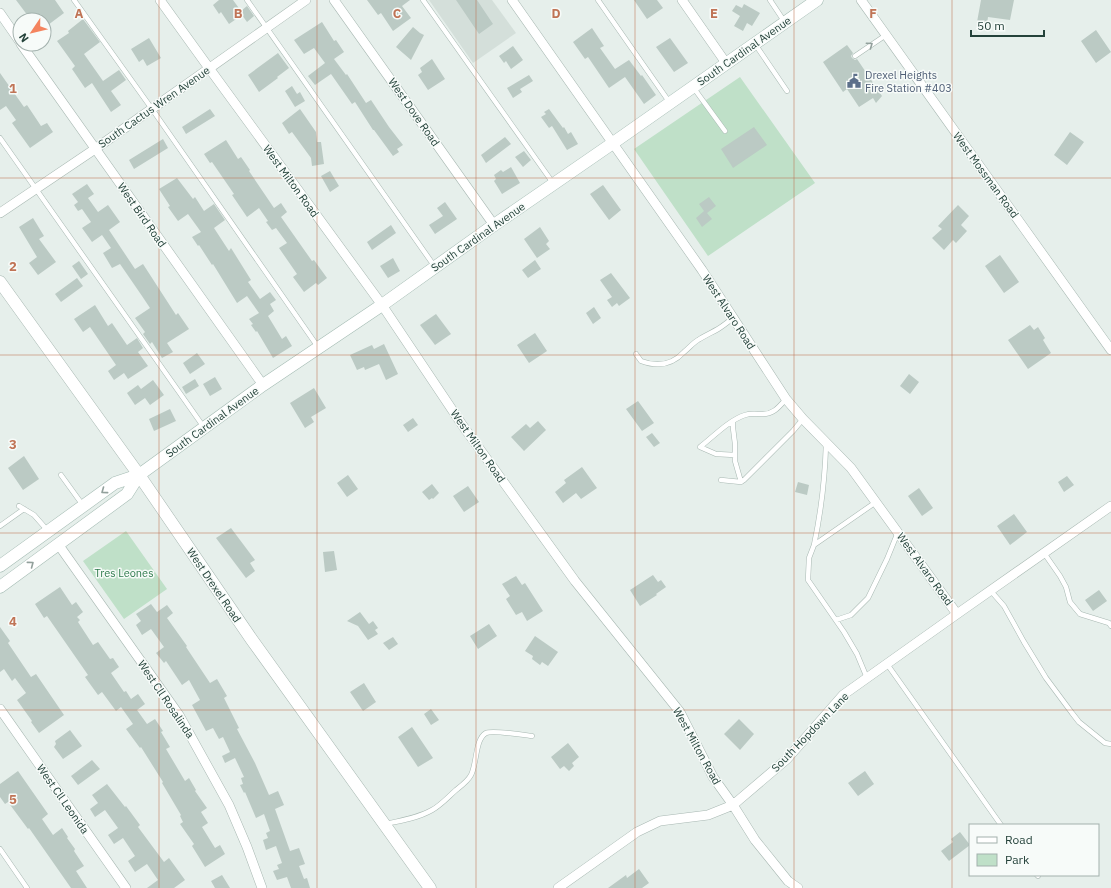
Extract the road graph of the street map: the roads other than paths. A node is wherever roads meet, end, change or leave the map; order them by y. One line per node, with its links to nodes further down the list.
1 (74, 0): 26 (lane)
2 (160, 0): 22 (street, West Milton Road)
3 (247, 0): 15 (lane)
4 (306, 0): 15 (street, South Cactus Wren Avenue)
5 (334, 0): 34 (street, West Dove Road)
6 (423, 0): 31 (lane)
7 (512, 0): 29 (street, West Alvaro Road)
8 (598, 0): 25 (lane)
9 (682, 0): 21 (street)
10 (770, 0): 14 (lane)
11 (817, 0): 14 (main road, South Cardinal Avenue)
12 (861, 0): 17 (street, West Mossman Road)
13 (0, 13): 16 (street, West Bird Road)
14 (785, 22): 18 (main road, South Cardinal Avenue)
15 (267, 28): 22 (street, South Cactus Wren Avenue); 35 (lane)
16 (12, 30)
17 (886, 35): 20 (lane, one-way to 17); 40 (street, West Mossman Road)
18 (755, 44): 21 (main road, South Cardinal Avenue); 24 (lane)
19 (27, 52): 30 (street, West Bird Road)
20 (855, 56)
21 (726, 63): 23 (main road, South Cardinal Avenue)
22 (209, 68): 26 (street, South Cactus Wren Avenue); 37 (street, West Milton Road)
23 (693, 87): 25 (main road, South Cardinal Avenue); 27 (lane)
24 (787, 91)
25 (670, 103): 29 (main road, South Cardinal Avenue)
26 (152, 109): 30 (street, South Cactus Wren Avenue); 39 (lane)
27 (725, 131)
28 (0, 138): 32 (lane)
29 (613, 143): 31 (main road, South Cardinal Avenue); 38 (street, West Alvaro Road)
30 (95, 149): 32 (street, South Cactus Wren Avenue); 42 (street, West Bird Road)
31 (553, 184): 34 (main road, South Cardinal Avenue)
32 (36, 189): 33 (street, South Cactus Wren Avenue); 46 (lane)
33 (0, 213)
34 (494, 225): 35 (main road, South Cardinal Avenue)
35 (435, 267): 37 (main road, South Cardinal Avenue)
36 (2, 288): 50 (main road, West Drexel Road)
37 (382, 305): 39 (main road, South Cardinal Avenue); 74 (street, West Milton Road)
38 (733, 318): 41 (lane); 43 (street, West Alvaro Road)
39 (318, 348): 42 (main road, South Cardinal Avenue)
40 (1111, 350)
41 (636, 354)
42 (263, 385): 46 (main road, South Cardinal Avenue)
43 (786, 399): 44 (street, West Alvaro Road); 45 (lane)
44 (802, 419): 47 (street, West Alvaro Road); 52 (lane)
45 (734, 421): 48 (lane); 48 (lane)
46 (204, 428): 50 (main road, South Cardinal Avenue)
47 (826, 442): 53 (street, West Alvaro Road); 62 (lane)
48 (735, 455): 52 (lane)
49 (61, 475): 55 (lane)
50 (139, 475): 55 (main road, South Cardinal Avenue, one-way to 55); 61 (main road, South Cardinal Avenue); 75 (main road, West Drexel Road)
51 (721, 480): 52 (lane)
52 (741, 482)
53 (876, 502): 60 (street, West Alvaro Road); 62 (lane)
54 (19, 506): 57 (lane)
55 (84, 506): 59 (main road, South Cardinal Avenue)
56 (1111, 506): 63 (street, South Hopdown Lane)
57 (24, 509): 58 (lane); 59 (lane)
58 (0, 526)
59 (48, 531): 64 (main road, South Cardinal Avenue)
60 (898, 532): 66 (street, West Alvaro Road); 67 (lane)
61 (58, 544): 64 (main road, South Cardinal Avenue, one-way to 61); 80 (street, West Cll Rosalinda)
62 (814, 545): 67 (lane)
63 (1044, 553): 65 (street, South Hopdown Lane); 68 (lane)
64 (3, 574)
65 (990, 590): 66 (street, South Hopdown Lane); 73 (lane)
66 (957, 614): 69 (street, South Hopdown Lane)
67 (836, 620): 70 (lane)
68 (1111, 626)
69 (887, 664): 70 (street, South Hopdown Lane); 76 (lane)
70 (867, 678): 74 (street, South Hopdown Lane)
71 (0, 709): 79 (street, West Cll Leonida)
72 (532, 736): 75 (lane)
73 (1111, 744)
74 (733, 805): 82 (street, South Hopdown Lane); 83 (street, West Milton Road)
75 (384, 824): 81 (main road, West Drexel Road)
76 (1000, 824)
77 (0, 850): 78 (lane)
78 (27, 888)
79 (126, 888)
80 (262, 888)
81 (430, 888)
82 (558, 888)
83 (798, 888)

